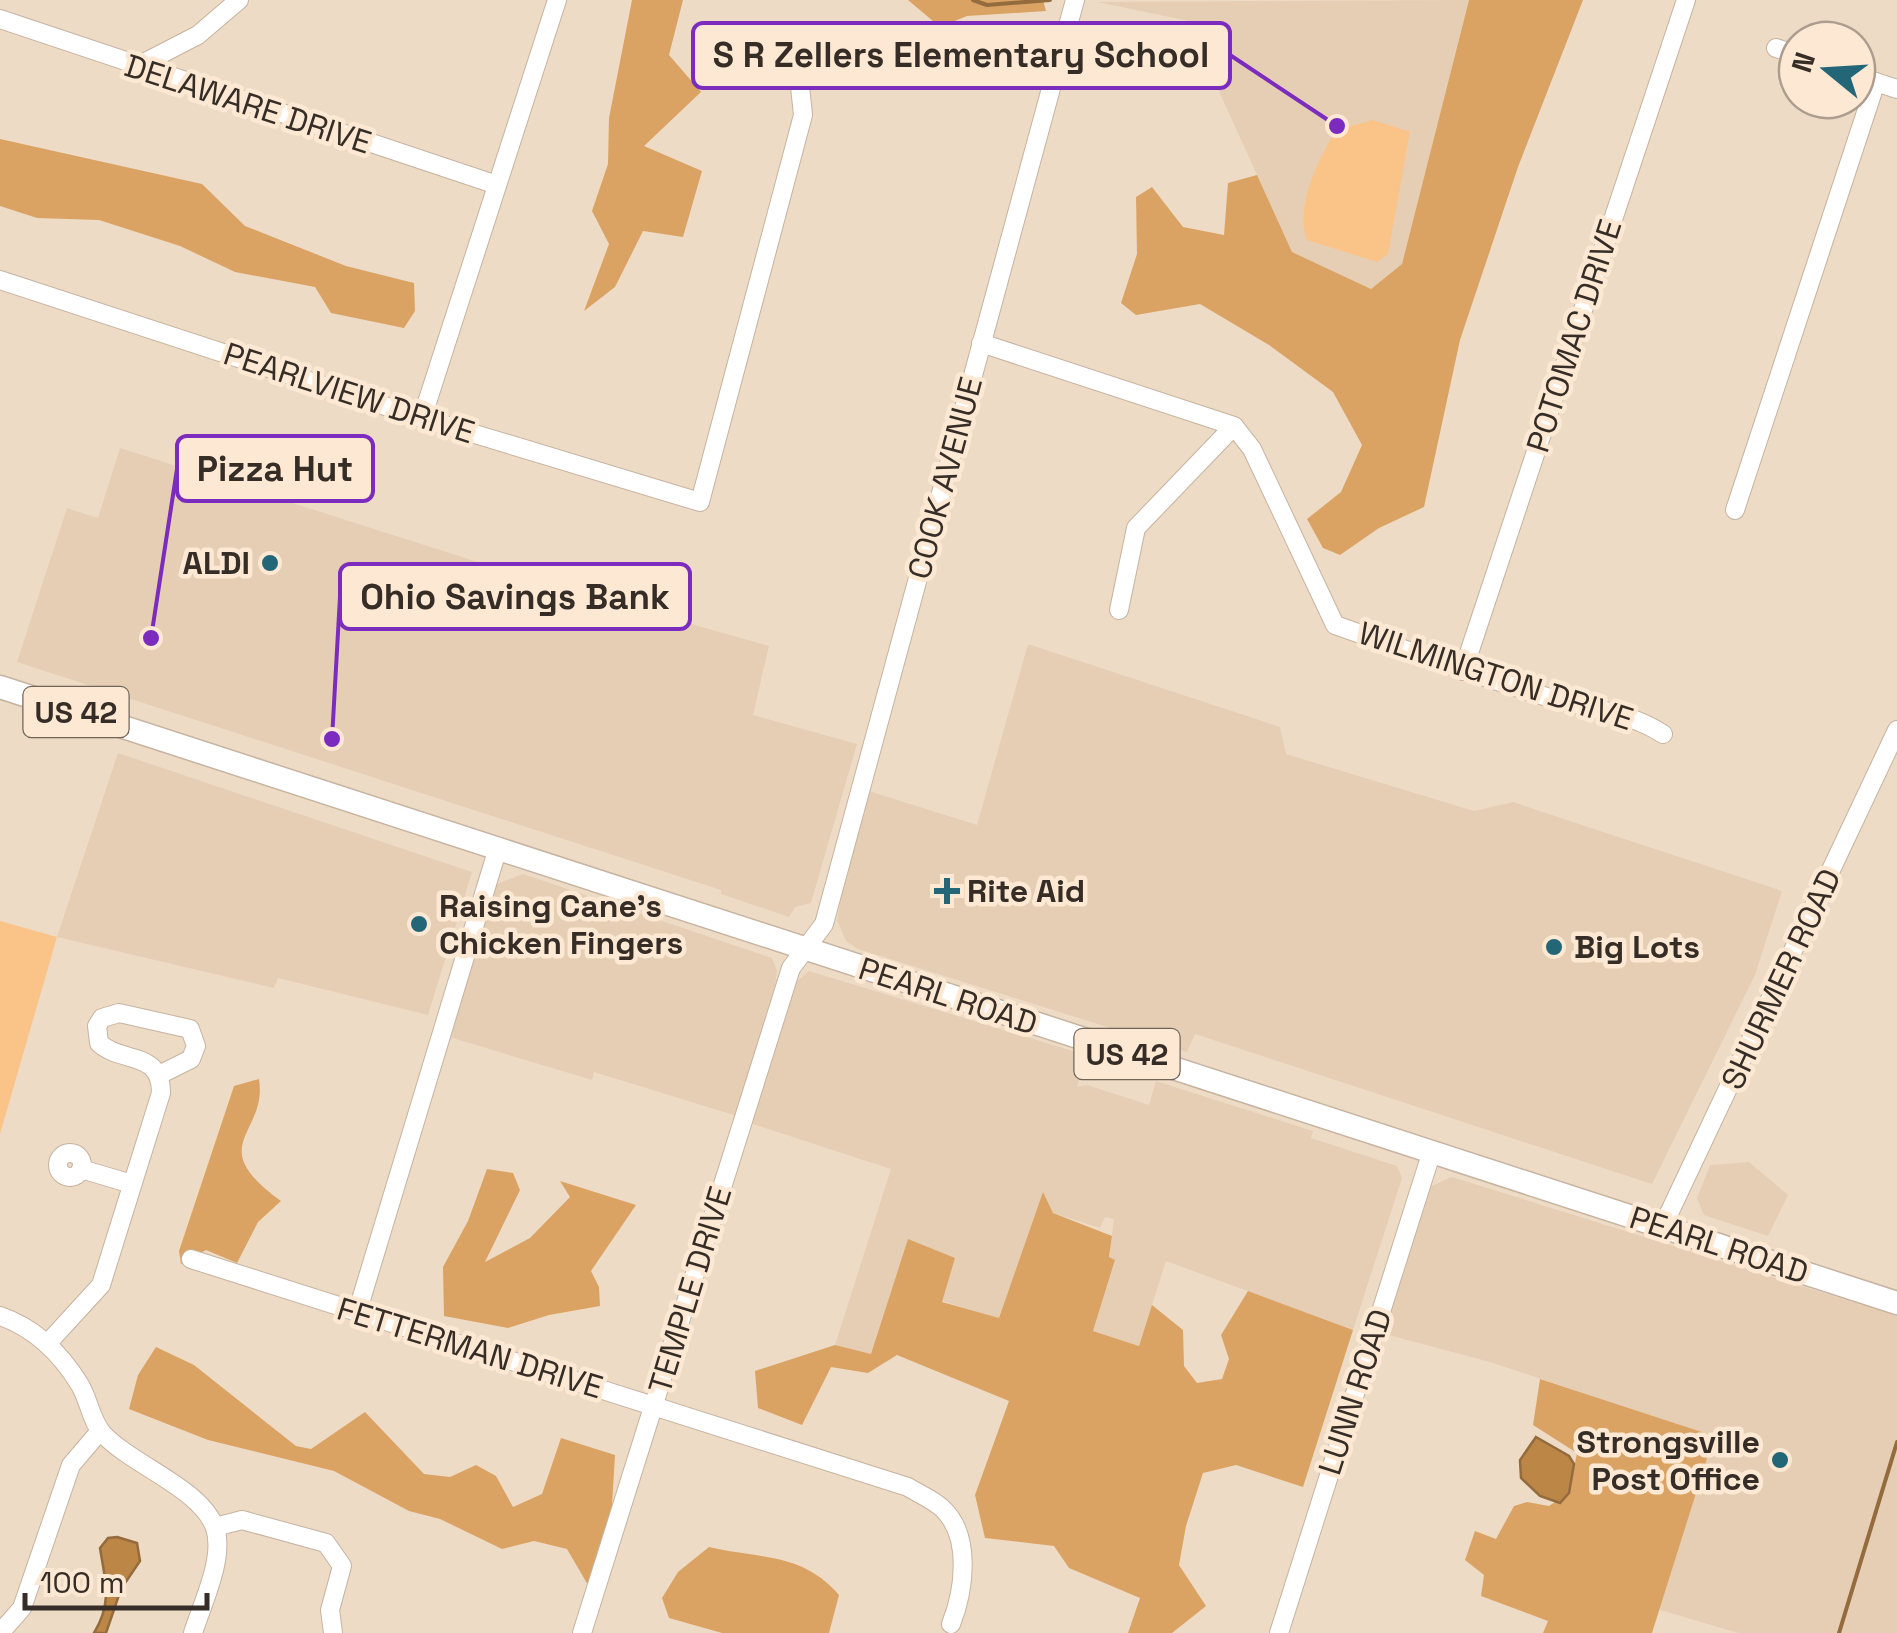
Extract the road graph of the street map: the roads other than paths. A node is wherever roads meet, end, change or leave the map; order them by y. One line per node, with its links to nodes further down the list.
1 (239, 0): 6 (street)
2 (557, 0): 9 (street)
3 (1075, 0): 11 (street, COOK AVENUE)
4 (1686, 0): 16 (street, POTOMAC DRIVE)
5 (0, 19): 6 (street, DELAWARE DRIVE)
6 (136, 68): 9 (street, DELAWARE DRIVE)
7 (799, 77): 12 (street, PEARLVIEW DRIVE)
8 (1863, 120): 14 (street)
9 (497, 185): 12 (street)
10 (0, 280): 12 (street, PEARLVIEW DRIVE)
11 (981, 343): 13 (street); 21 (street, COOK AVENUE)
12 (422, 418)
13 (1234, 426): 15 (street); 16 (street, WILMINGTON DRIVE)
14 (1735, 510)
15 (1119, 610)
16 (1463, 671): 19 (street, WILMINGTON DRIVE)
17 (0, 688): 20 (main road, PEARL ROAD / US 42)
18 (1897, 730): 26 (street, SHURMER ROAD)
19 (1663, 734)
20 (498, 851): 21 (main road, PEARL ROAD / US 42); 29 (street)
21 (804, 950): 23 (main road, PEARL ROAD / US 42); 32 (street, TEMPLE DRIVE)
22 (159, 1075): 22 (street); 25 (street)
23 (1432, 1150): 26 (main road, PEARL ROAD / US 42); 40 (street, LUNN ROAD)
24 (81, 1169): 25 (street)
25 (132, 1184): 31 (street)
26 (1664, 1226): 28 (main road, PEARL ROAD / US 42)
27 (191, 1259): 29 (street, FETTERMAN DRIVE)
28 (1897, 1302)
29 (357, 1313): 32 (street, FETTERMAN DRIVE)
30 (0, 1316): 31 (street)
31 (47, 1344): 33 (street)
32 (654, 1404): 35 (street, FETTERMAN DRIVE); 39 (street, TEMPLE DRIVE)
33 (100, 1432): 34 (street); 36 (street)
34 (215, 1526): 37 (street); 38 (street)
35 (951, 1624)
36 (0, 1633)
37 (193, 1633)
38 (334, 1633)
39 (582, 1633)
40 (1279, 1633)

